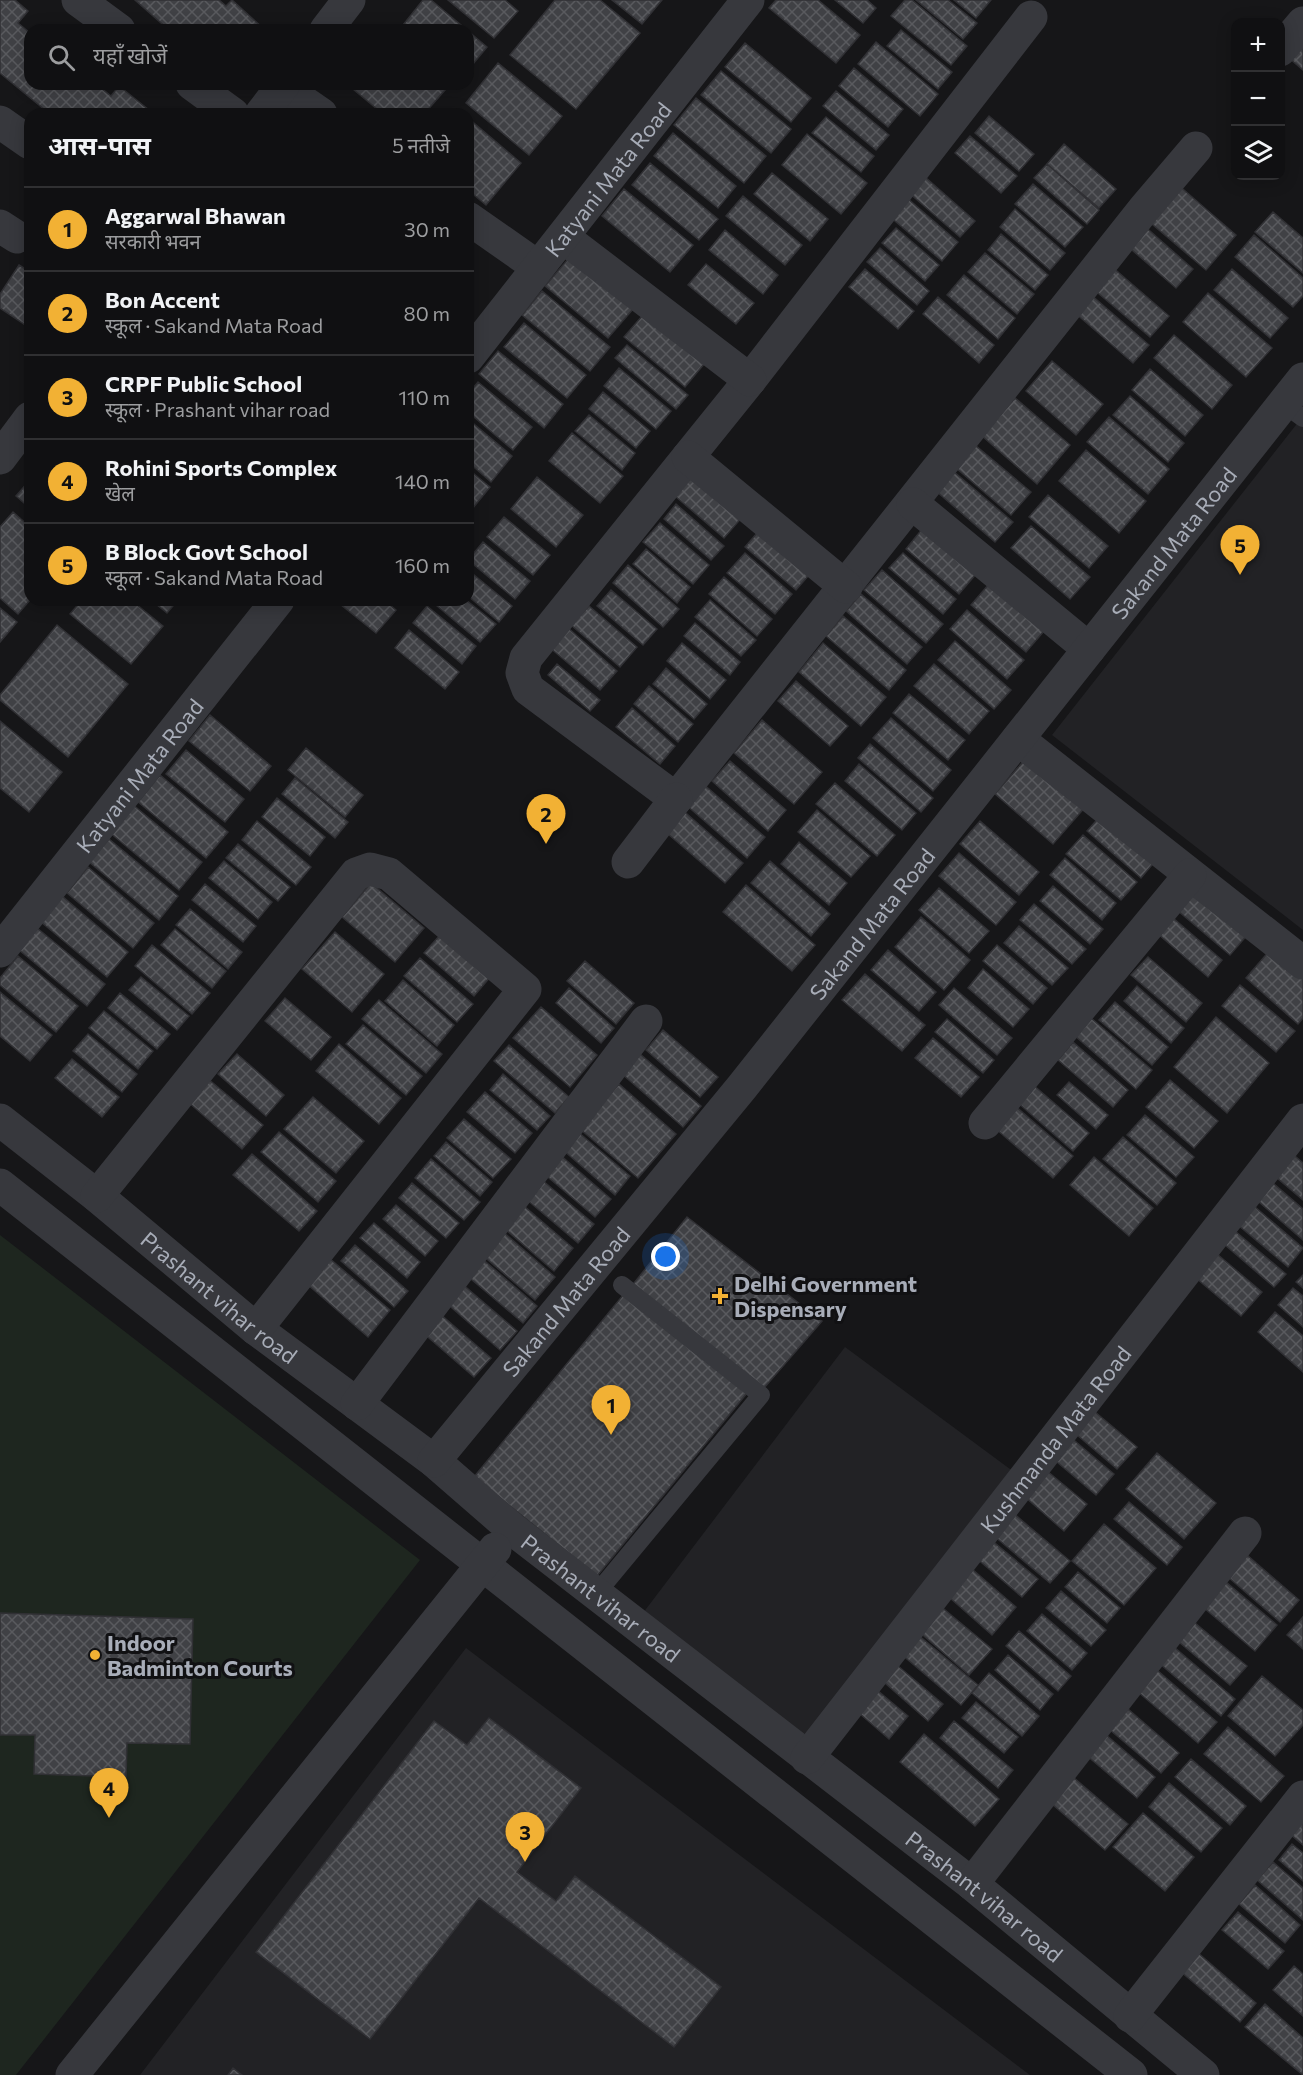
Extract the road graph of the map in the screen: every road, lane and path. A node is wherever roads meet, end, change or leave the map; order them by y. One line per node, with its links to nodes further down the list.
1 (78, 0): 6 (street)
2 (349, 0): 7 (street)
3 (748, 0): 19 (street, Katyani Mata Road)
4 (1031, 17): 22 (street)
5 (1303, 23): 8 (street)
6 (111, 24)
7 (331, 24)
8 (1285, 45)
9 (200, 90): 12 (street)
10 (279, 90): 13 (street)
11 (290, 90): 14 (street)
12 (224, 108)
13 (266, 108)
14 (313, 108)
15 (0, 122): 16 (street)
16 (24, 139)
17 (1196, 148): 27 (street)
18 (474, 222): 20 (street)
19 (563, 237): 20 (street, Katyani Mata Road); 22 (street)
20 (538, 267): 21 (street, Katyani Mata Road)
21 (474, 349)
22 (750, 380): 25 (street)
23 (1297, 400): 30 (street, Sakand Mata Road)
24 (24, 426): 26 (street)
25 (688, 457): 28 (street); 32 (street)
26 (0, 458)
27 (913, 504): 28 (street); 30 (street)
28 (846, 587): 32 (street)
29 (273, 606): 35 (street, Katyani Mata Road)
30 (1089, 649): 31 (street, Sakand Mata Road)
31 (1018, 739): 34 (street); 46 (street, Sakand Mata Road)
32 (676, 799): 33 (street)
33 (628, 862)
34 (1190, 875): 36 (street); 40 (street)
35 (0, 951)
36 (1303, 963)
37 (646, 1021): 45 (street)
38 (0, 1120): 42 (street, Prashant vihar road)
39 (1303, 1120): 51 (street, Kushmanda Mata Road)
40 (985, 1123)
41 (0, 1185): 49 (street)
42 (97, 1196): 44 (street, Prashant vihar road); 44 (street)
43 (622, 1285): 50 (lane)
44 (256, 1329): 45 (street, Prashant vihar road)
45 (357, 1404): 46 (street, Prashant vihar road)
46 (434, 1461): 47 (street, Prashant vihar road)
47 (511, 1528): 49 (street); 50 (street, Prashant vihar road)
48 (1245, 1533): 53 (street)
49 (482, 1565): 55 (street); 56 (street)
50 (596, 1594): 51 (street, Prashant vihar road)
51 (807, 1758): 53 (street, Prashant vihar road)
52 (1303, 1797): 54 (street)
53 (972, 1884): 54 (street, Prashant vihar road)
54 (1130, 2016): 57 (street, Prashant vihar road)
55 (72, 2075)
56 (1131, 2075)
57 (1203, 2075)

